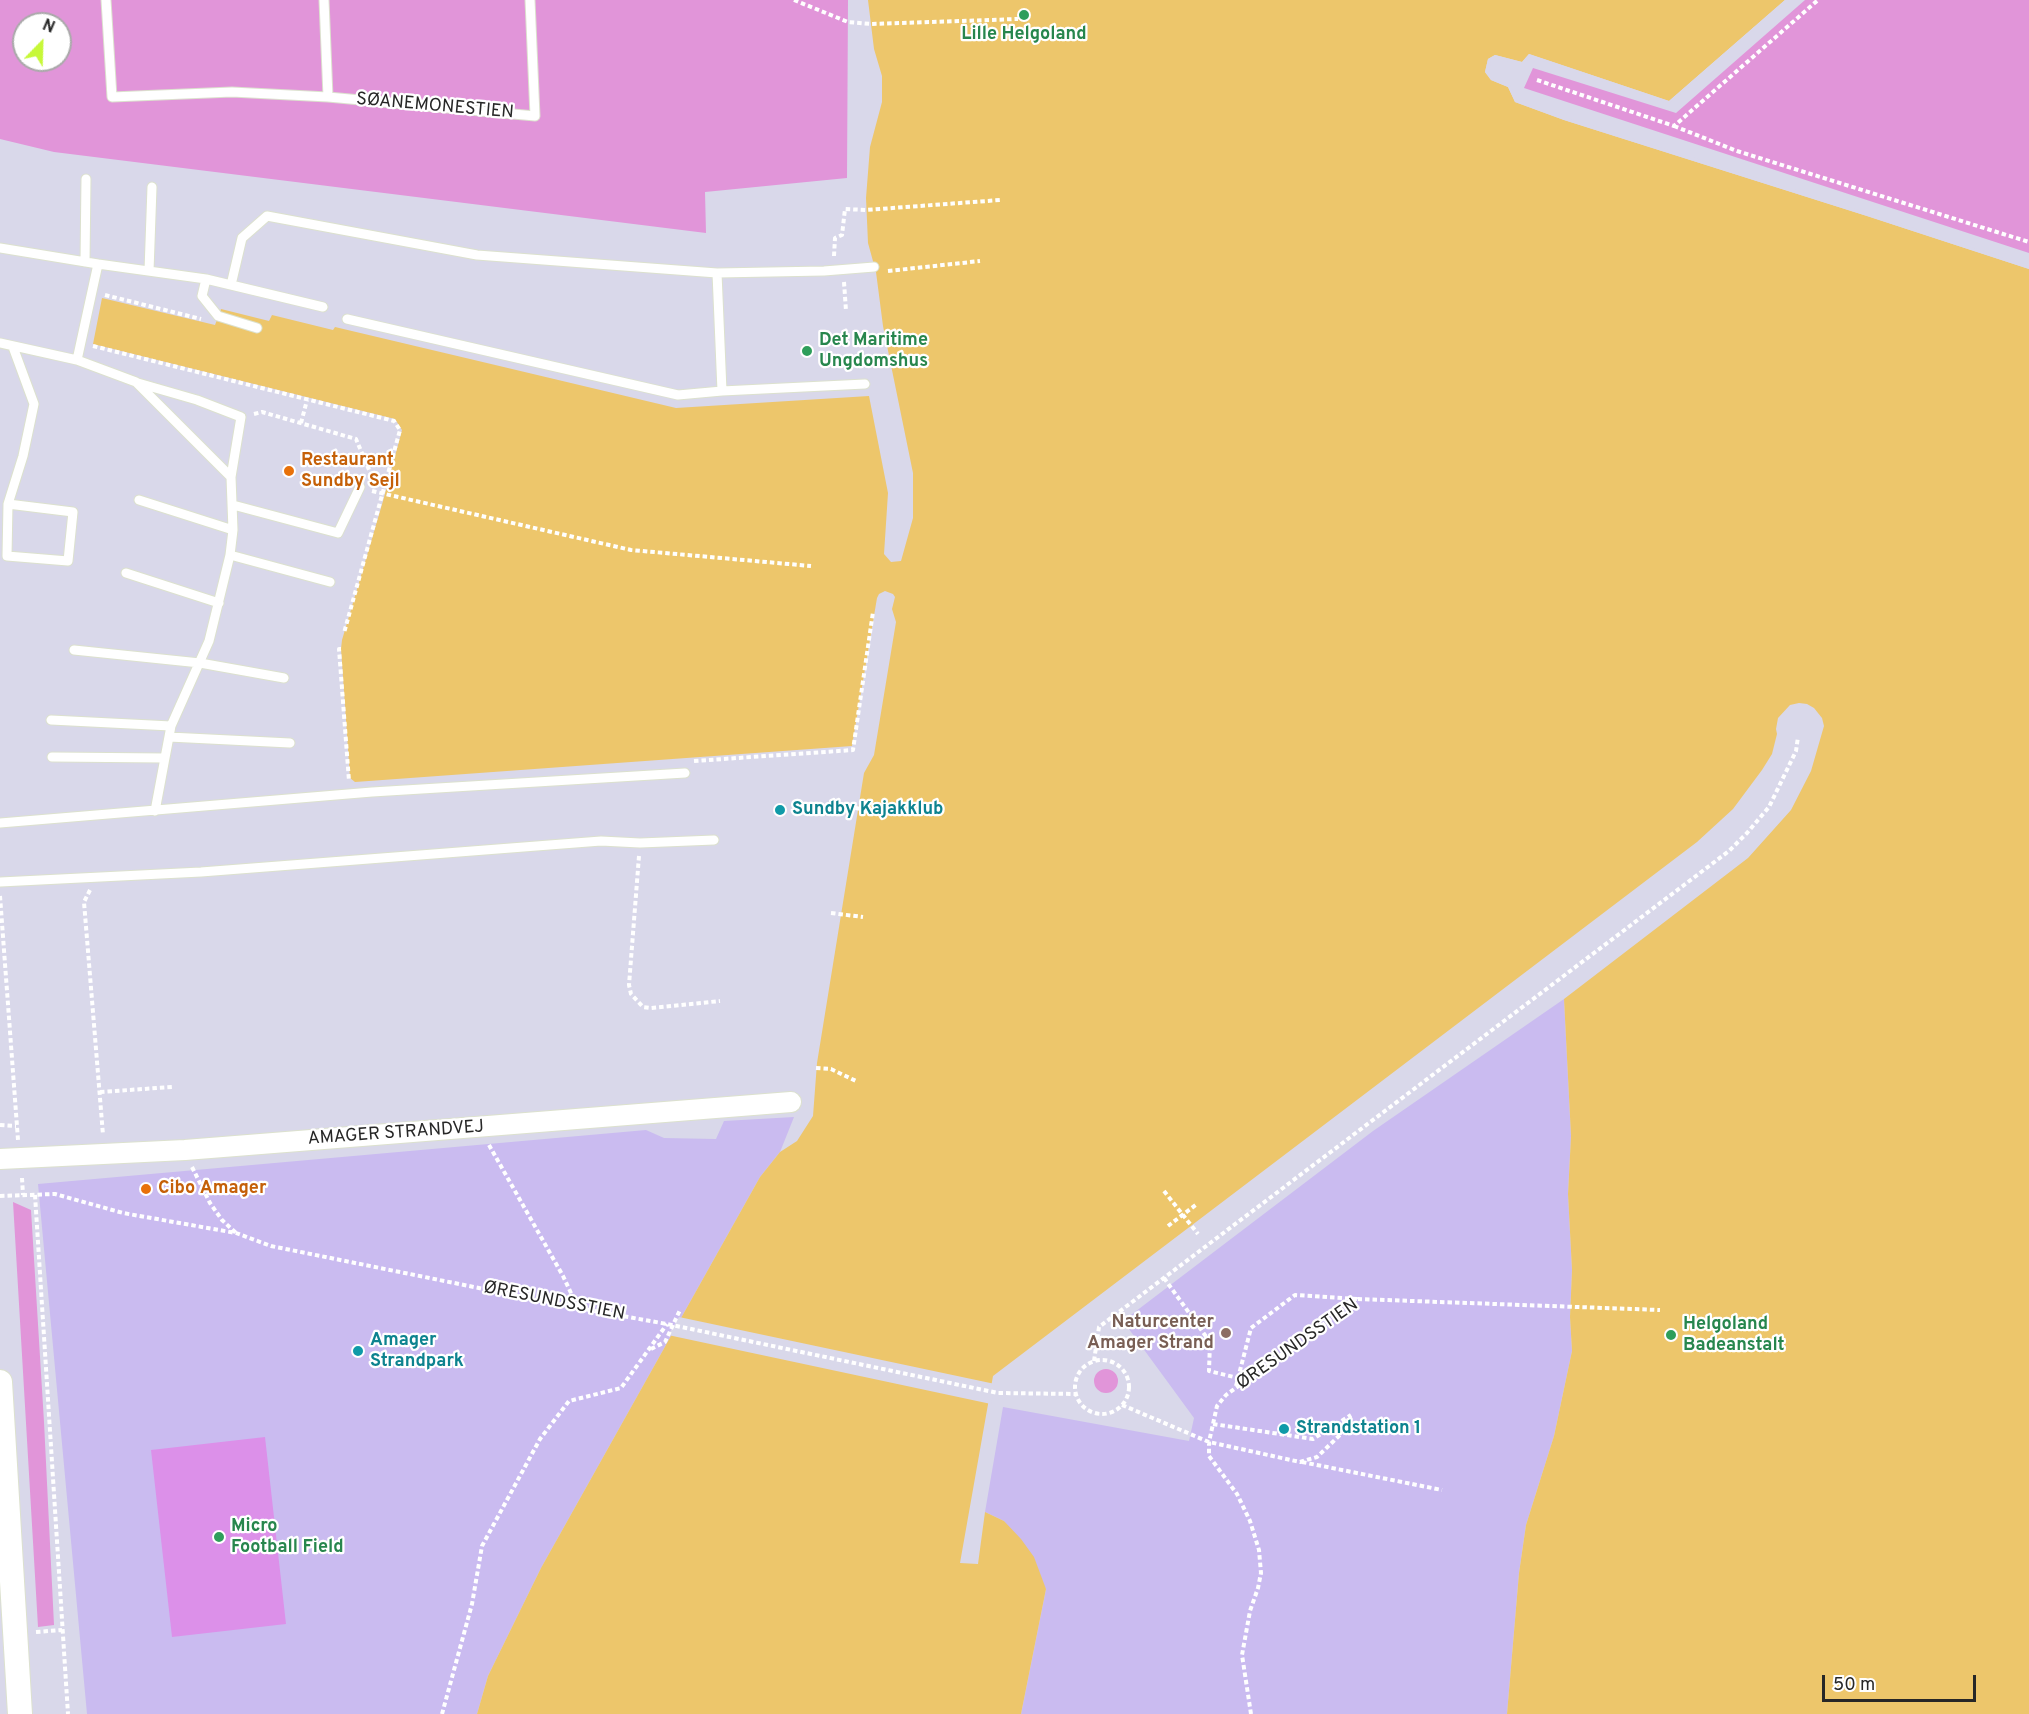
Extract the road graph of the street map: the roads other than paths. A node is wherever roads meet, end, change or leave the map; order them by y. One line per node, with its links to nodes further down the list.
1 (106, 0): 4 (lane, SØANEMONESTIEN)
2 (324, 0): 4 (lane)
3 (530, 0): 4 (lane, SØANEMONESTIEN)
4 (328, 97)
5 (86, 179): 8 (lane)
6 (152, 187): 11 (lane)
7 (0, 248): 8 (lane)
8 (85, 262): 9 (lane)
9 (98, 264): 11 (lane); 20 (lane)
10 (874, 267): 12 (lane)
11 (149, 271): 13 (lane)
12 (717, 273): 14 (lane); 23 (lane)
13 (206, 279): 14 (lane); 17 (lane)
14 (231, 285): 15 (lane)
15 (323, 307)
16 (347, 319): 23 (lane)
17 (257, 328)
18 (0, 342): 19 (lane)
19 (13, 347): 20 (lane); 27 (lane)
20 (77, 360): 21 (lane)
21 (136, 382): 24 (lane); 24 (lane)
22 (865, 384): 23 (lane)
23 (722, 391)
24 (231, 477): 28 (lane)
25 (360, 487): 28 (lane)
26 (139, 500): 29 (lane)
27 (8, 504): 27 (lane)
28 (232, 505): 29 (lane)
29 (233, 530): 30 (lane)
30 (230, 555): 32 (lane); 33 (lane)
31 (126, 573): 33 (lane)
32 (330, 582)
33 (219, 603): 35 (lane)
34 (74, 650): 35 (lane)
35 (200, 663): 36 (lane); 38 (lane)
36 (284, 678)
37 (51, 720): 38 (lane)
38 (171, 726): 39 (lane)
39 (169, 737): 40 (lane); 42 (lane)
40 (290, 743)
41 (52, 757): 42 (lane)
42 (165, 758): 44 (lane)
43 (685, 773): 44 (lane)
44 (155, 811): 45 (lane)
45 (0, 823)
46 (714, 840): 47 (lane)
47 (0, 882)
48 (791, 1102): 49 (street, AMAGER STRANDVEJ)
49 (0, 1159)
50 (0, 1382): 51 (street)
51 (3, 1456): 52 (street)
52 (20, 1714)

